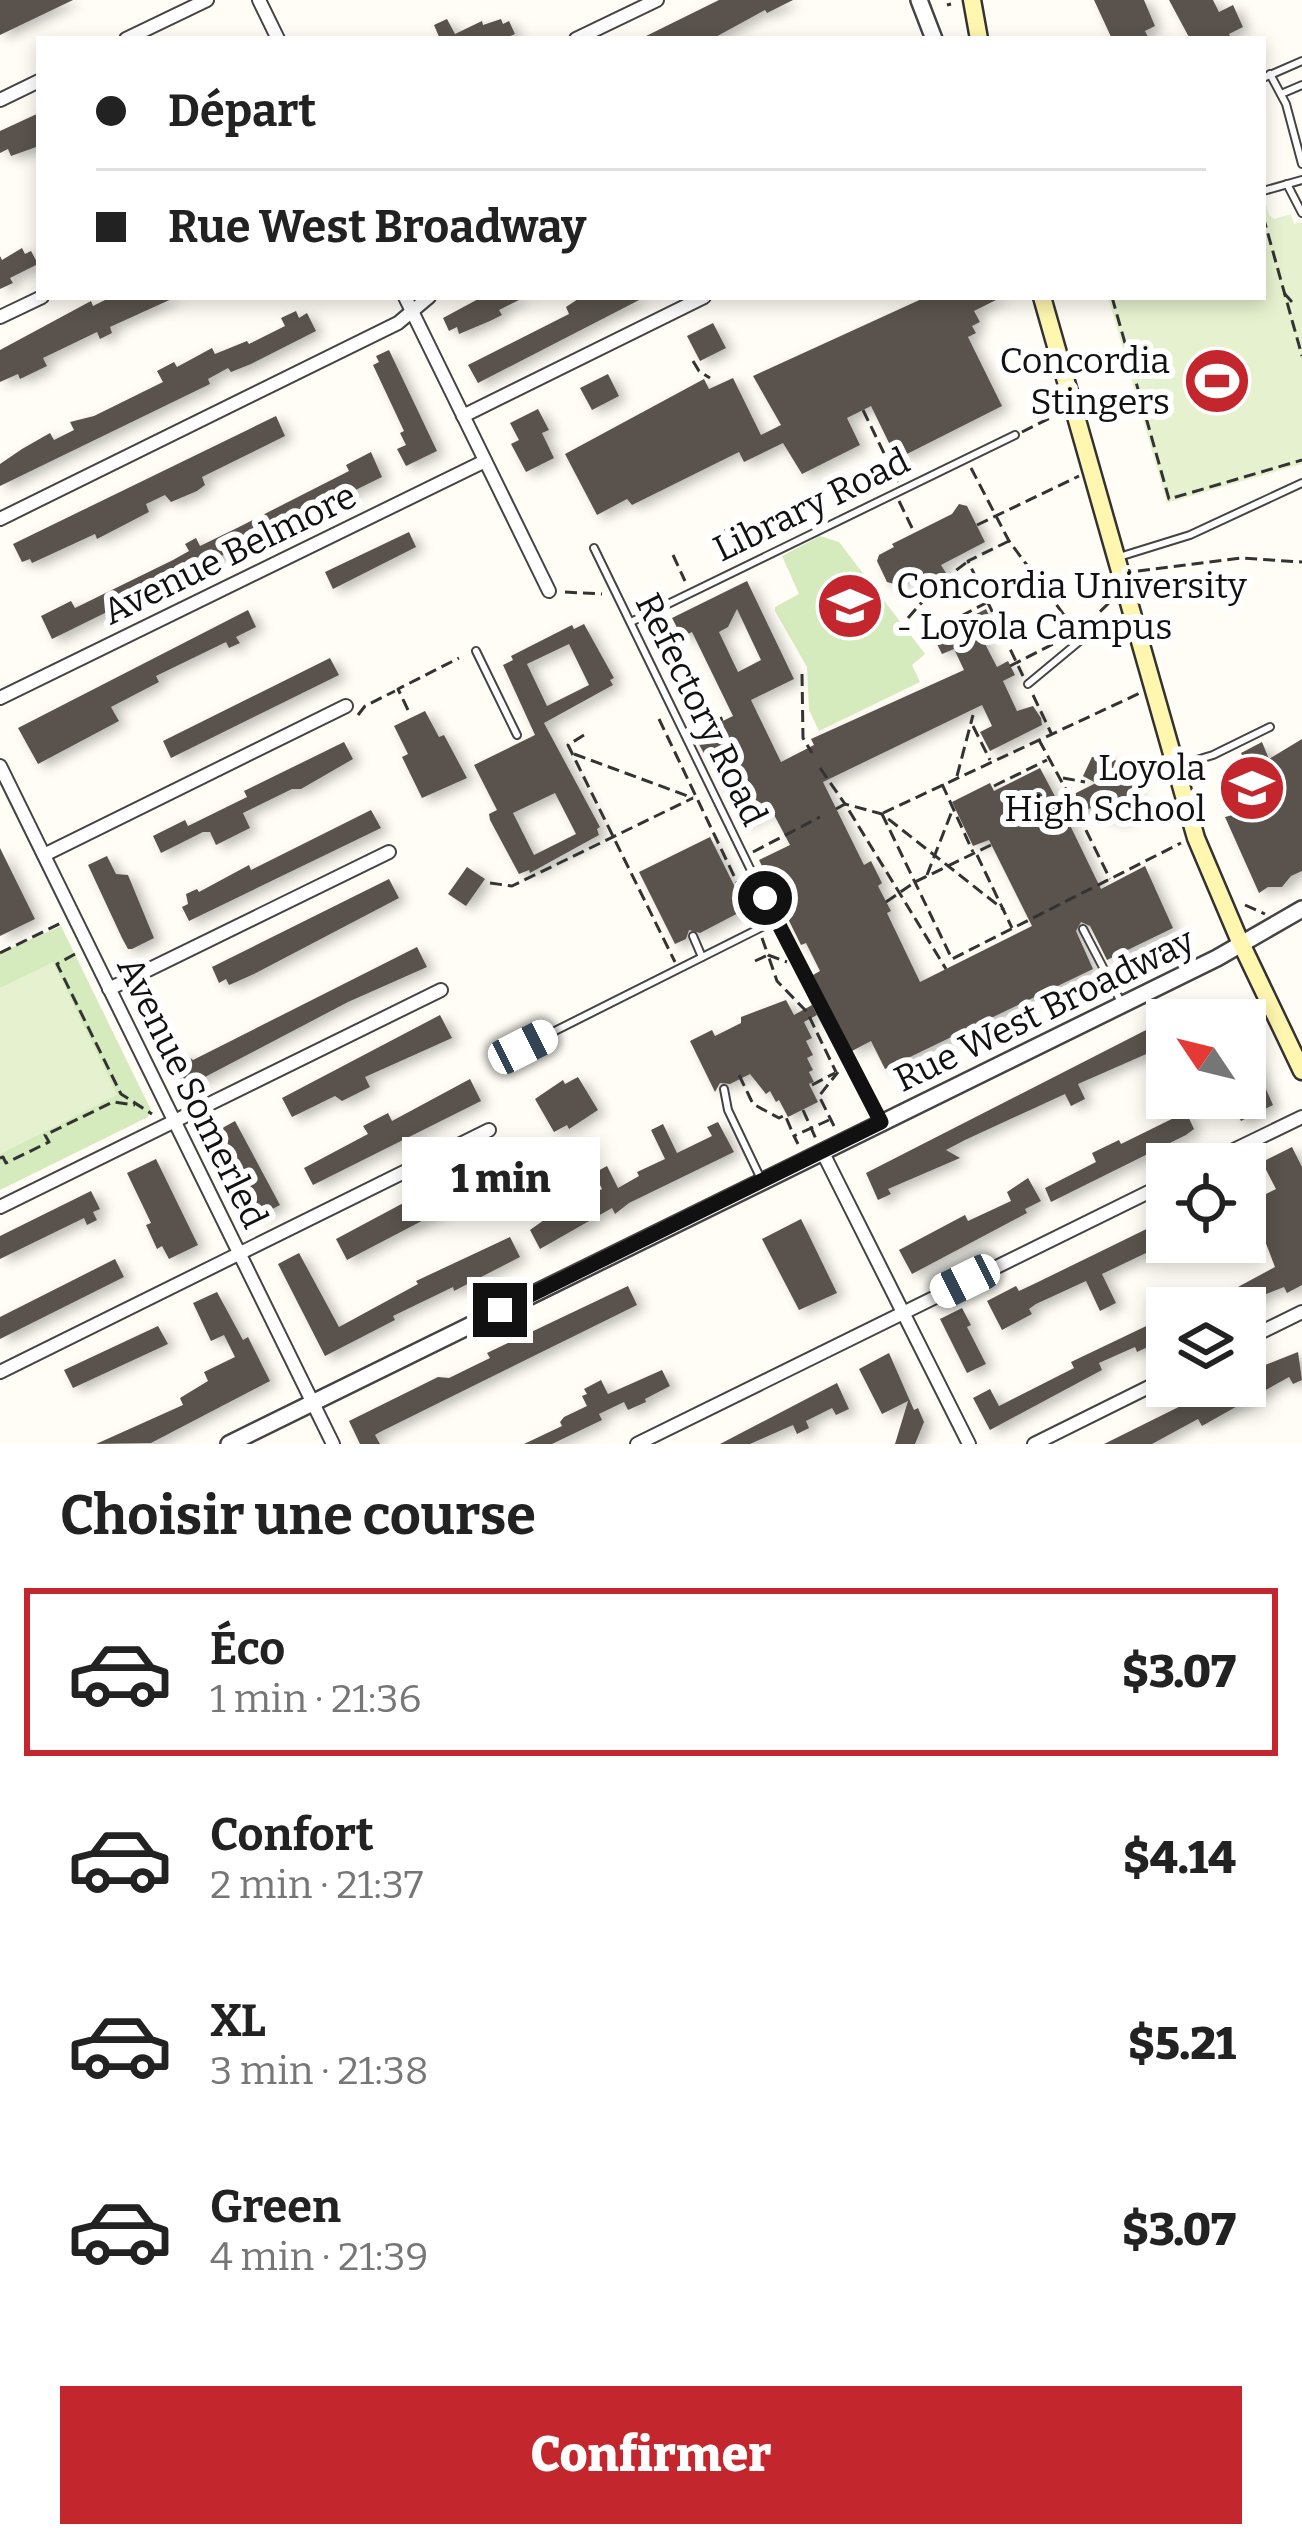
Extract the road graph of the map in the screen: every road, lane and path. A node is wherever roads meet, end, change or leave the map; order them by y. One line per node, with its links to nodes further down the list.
1 (207, 0): 6 (street)
2 (259, 0): 7 (street)
3 (657, 0): 8 (street)
4 (919, 0): 9 (street)
5 (972, 0): 10 (main road)
6 (132, 36)
7 (277, 36)
8 (583, 36)
9 (933, 36)
10 (978, 36)
11 (1302, 61): 12 (lane)
12 (1267, 76): 15 (lane)
13 (36, 82): 16 (street)
14 (1302, 86): 15 (lane)
15 (1281, 94): 17 (lane)
16 (0, 100)
17 (1302, 164)
18 (1302, 180): 19 (lane)
19 (1287, 184): 20 (lane); 21 (lane)
20 (1266, 190)
21 (1302, 213)
22 (1266, 226): 29 (path)
23 (36, 300): 32 (street)
24 (406, 300): 31 (street)
25 (425, 300): 31 (street)
26 (698, 300): 38 (street)
27 (1043, 300): 57 (main road)
28 (1113, 300): 42 (path)
29 (1289, 302): 30 (path); 33 (path)
30 (1276, 306)
31 (412, 311): 38 (street); 49 (street)
32 (0, 317)
33 (1302, 356)
34 (694, 361): 35 (path)
35 (710, 378)
36 (863, 410): 46 (path)
37 (1055, 415): 39 (path)
38 (463, 416): 41 (street)
39 (1015, 435): 40 (lane, Library Road)
40 (966, 458): 46 (lane, Library Road); 48 (path)
41 (485, 461): 62 (street); 82 (street, Avenue Belmore)
42 (1301, 461): 43 (path)
43 (1302, 468)
44 (1074, 478): 48 (path)
45 (1302, 483): 57 (lane)
46 (902, 489): 71 (lane, Library Road)
47 (900, 503): 52 (path)
48 (996, 516): 50 (path); 53 (path)
49 (0, 519)
50 (976, 525)
51 (725, 530): 56 (path)
52 (914, 532)
53 (1009, 541): 58 (path); 72 (path)
54 (594, 548): 64 (lane, Refectory Road)
55 (673, 555): 61 (path)
56 (737, 555)
57 (1116, 558): 68 (main road)
58 (968, 561): 65 (path); 69 (path)
59 (1302, 562): 60 (path)
60 (1140, 570)
61 (685, 580)
62 (549, 591)
63 (565, 592): 64 (path)
64 (616, 594): 71 (lane, Refectory Road)
65 (988, 602): 67 (path); 76 (path)
66 (1109, 603): 72 (path)
67 (961, 616)
68 (1132, 616): 79 (lane); 102 (main road)
69 (908, 618)
70 (952, 621): 73 (path)
71 (631, 622): 123 (lane, Refectory Road)
72 (1077, 633): 76 (path)
73 (922, 635)
74 (476, 651): 92 (lane)
75 (459, 658): 80 (path)
76 (1016, 661): 77 (path); 79 (path)
77 (1010, 666)
78 (802, 674): 98 (path)
79 (1028, 684): 95 (path)
80 (398, 689): 83 (path); 84 (path)
81 (1135, 694): 95 (path)
82 (0, 698)
83 (408, 710)
84 (352, 711): 122 (street)
85 (973, 715): 88 (path)
86 (658, 719): 94 (path)
87 (722, 721): 89 (path)
88 (971, 722): 100 (path); 104 (path)
89 (688, 727)
90 (1270, 727): 102 (lane)
91 (674, 734): 94 (path)
92 (517, 735)
93 (584, 735): 97 (path)
94 (667, 737): 110 (path)
95 (1053, 737): 96 (path)
96 (1039, 739): 99 (path); 100 (path)
97 (572, 754): 110 (path); 117 (path)
98 (812, 754)
99 (1049, 759): 105 (path); 108 (path)
100 (991, 762): 104 (path)
101 (0, 766): 122 (street, Avenue Somerled)
102 (1175, 766): 143 (main road)
103 (820, 768): 111 (path)
104 (957, 778): 107 (path)
105 (1060, 778): 106 (path); 109 (path)
106 (1085, 782)
107 (942, 784): 113 (path); 114 (path)
108 (994, 786)
109 (1070, 797)
110 (693, 798): 117 (path); 137 (path)
111 (845, 804): 112 (path); 114 (path); 130 (path)
112 (836, 808)
113 (953, 809): 121 (path); 124 (path)
114 (882, 814): 124 (path); 129 (path)
115 (1078, 814): 127 (path)
116 (820, 817): 123 (path)
117 (614, 837): 128 (path); 149 (path)
118 (992, 844): 121 (path)
119 (1178, 844): 127 (path)
120 (389, 852): 153 (street)
121 (975, 853): 125 (path); 134 (path)
122 (44, 855): 153 (street, Avenue Somerled)
123 (745, 856): 136 (lane, Refectory Road)
124 (934, 856): 125 (path); 126 (path)
125 (947, 866): 126 (path); 134 (path)
126 (927, 877): 129 (path)
127 (1111, 880): 139 (path)
128 (490, 883)
129 (915, 883): 130 (path); 139 (path)
130 (900, 894): 131 (path); 151 (path)
131 (886, 902)
132 (1244, 905): 135 (path)
133 (1302, 909): 143 (street, Rue West Broadway)
134 (1004, 910): 139 (path)
135 (1272, 916)
136 (776, 920): 147 (lane); 171 (lane, Refectory Road)
137 (756, 922)
138 (61, 923): 144 (path)
139 (1013, 929)
140 (1084, 929): 155 (lane)
141 (692, 936): 147 (lane)
142 (761, 936): 146 (path)
143 (1241, 943): 155 (street, Rue West Broadway); 158 (main road)
144 (0, 953)
145 (76, 954): 164 (path)
146 (768, 955): 148 (path); 150 (path); 159 (path)
147 (702, 957): 157 (lane)
148 (755, 961)
149 (675, 962)
150 (788, 962)
151 (946, 969)
152 (1070, 987): 156 (path)
153 (109, 989): 170 (street, Avenue Somerled)
154 (441, 990): 170 (street)
155 (1122, 1004): 171 (street, Rue West Broadway)
156 (1079, 1006)
157 (523, 1047)
158 (1302, 1071)
159 (836, 1072): 161 (path); 169 (path)
160 (739, 1075): 163 (path)
161 (812, 1085)
162 (724, 1089): 180 (lane)
163 (751, 1100): 165 (path); 175 (path)
164 (137, 1104): 167 (path); 179 (path)
165 (739, 1106)
166 (803, 1110): 173 (path)
167 (152, 1114)
168 (1302, 1117): 176 (street)
169 (830, 1119): 172 (path); 173 (path)
170 (174, 1122): 182 (street); 183 (street, Avenue Somerled)
171 (881, 1122): 178 (street, Rue West Broadway)
172 (834, 1126)
173 (811, 1128): 175 (path); 178 (path)
174 (489, 1130): 183 (street)
175 (794, 1136): 177 (path)
176 (1248, 1143)
177 (798, 1144)
178 (819, 1144): 180 (street, Rue West Broadway); 184 (street)
179 (0, 1158)
180 (762, 1181): 189 (street, Rue West Broadway)
181 (1146, 1193): 184 (street)
182 (0, 1207)
183 (238, 1254): 187 (street); 189 (street, Avenue Somerled)
184 (902, 1312): 192 (street); 193 (street)
185 (1302, 1312): 186 (street)
186 (1266, 1330)
187 (0, 1372)
188 (1146, 1388): 194 (street)
189 (312, 1402): 190 (street, Rue West Broadway); 191 (street, Avenue Somerled)
190 (229, 1444)
191 (333, 1444)
192 (637, 1444)
193 (968, 1444)
194 (1034, 1444)

